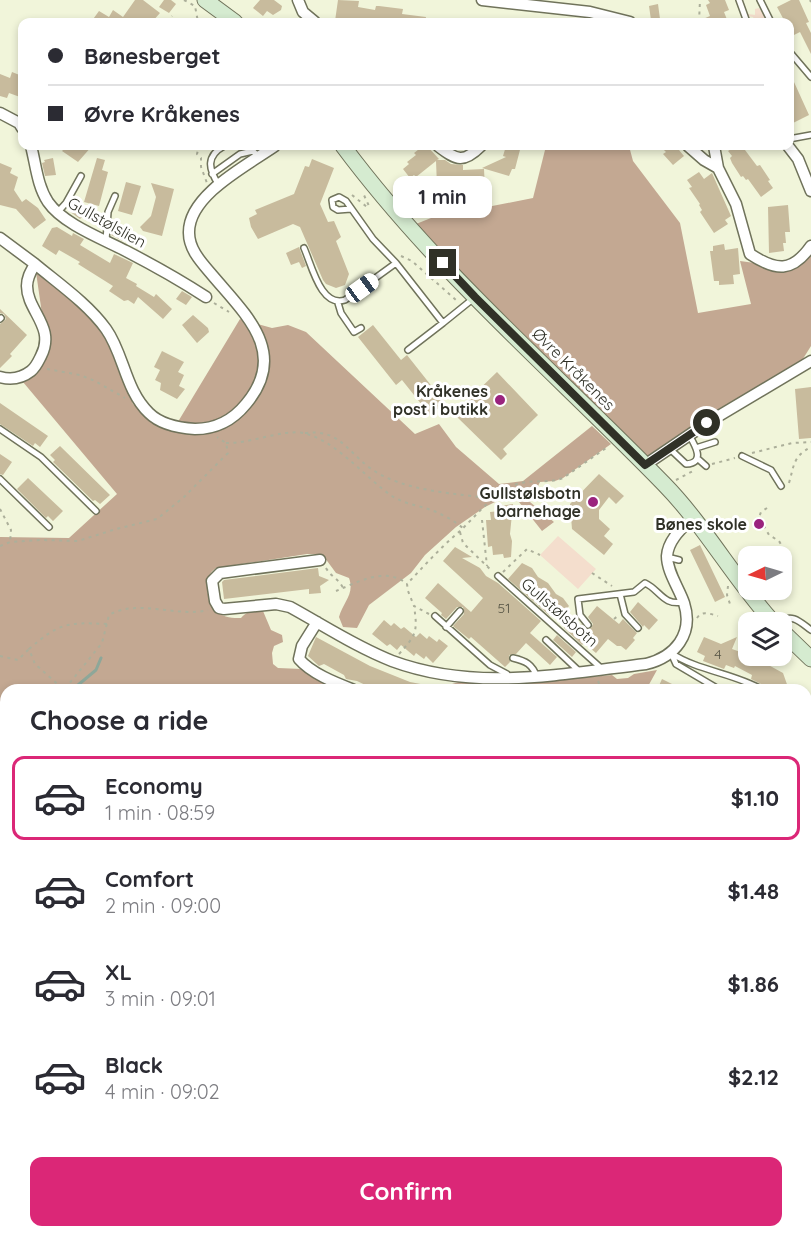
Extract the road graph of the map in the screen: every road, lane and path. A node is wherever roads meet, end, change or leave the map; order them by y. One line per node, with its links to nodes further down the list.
1 (184, 0): 7 (path)
2 (298, 0): 10 (street)
3 (482, 0): 11 (street)
4 (700, 0): 12 (path)
5 (739, 0): 13 (lane)
6 (760, 0): 14 (lane)
7 (200, 3): 8 (path); 9 (main road)
8 (198, 18)
9 (228, 18)
10 (310, 18)
11 (614, 18)
12 (699, 18)
13 (746, 18)
14 (769, 18)
15 (794, 57): 16 (lane)
16 (811, 77)
17 (0, 113): 18 (street)
18 (18, 122)
19 (811, 135): 20 (lane)
20 (794, 138)
21 (32, 150): 42 (street, Gullstølslien)
22 (198, 150): 31 (path)
23 (219, 150): 34 (lane)
24 (269, 150): 32 (street)
25 (346, 150): 51 (main road, Øvre Kråkenes)
26 (445, 150): 27 (street)
27 (477, 150)
28 (693, 150): 33 (street)
29 (715, 150): 33 (street)
30 (791, 150): 38 (street)
31 (198, 155)
32 (259, 157): 34 (lane); 36 (street)
33 (718, 168): 45 (street)
34 (212, 174): 36 (lane)
35 (81, 176): 42 (lane)
36 (219, 185): 62 (street)
37 (362, 190): 40 (path)
38 (811, 191)
39 (115, 196): 44 (lane)
40 (335, 197): 41 (lane); 41 (lane)
41 (351, 209): 47 (lane)
42 (57, 213): 44 (street, Gullstølslien)
43 (0, 238): 49 (street)
44 (106, 240): 50 (street, Gullstølslien)
45 (811, 246)
46 (304, 248): 52 (lane)
47 (388, 254): 48 (lane); 51 (path)
48 (396, 263): 52 (lane); 54 (lane)
49 (35, 264): 58 (street); 60 (street)
50 (206, 297): 53 (path)
51 (469, 302): 54 (lane); 73 (main road, Øvre Kråkenes)
52 (338, 303): 55 (lane)
53 (231, 313)
54 (442, 323): 56 (lane)
55 (361, 328)
56 (408, 350)
57 (811, 361): 64 (street)
58 (36, 367): 59 (street); 60 (path)
59 (0, 377)
60 (139, 401): 62 (street)
61 (0, 429): 81 (lane)
62 (206, 429): 66 (path)
63 (304, 433): 66 (path); 78 (path); 85 (path)
64 (689, 435): 69 (street); 70 (lane)
65 (715, 442): 70 (lane)
66 (226, 443): 87 (path)
67 (611, 444): 78 (path)
68 (811, 447): 76 (path)
69 (668, 448): 72 (lane); 73 (street)
70 (696, 448): 72 (lane)
71 (742, 456): 77 (lane)
72 (698, 458): 74 (lane)
73 (645, 465): 82 (main road, Øvre Kråkenes)
74 (706, 466)
75 (0, 479): 84 (lane)
76 (789, 484)
77 (781, 486)
78 (494, 499): 85 (path)
79 (767, 508): 89 (path)
80 (0, 509): 87 (path)
81 (96, 511)
82 (692, 518): 91 (street); 108 (main road, Øvre Kråkenes)
83 (482, 520): 94 (path)
84 (49, 527)
85 (463, 528): 86 (path)
86 (459, 531): 94 (path); 98 (path)
87 (10, 542): 88 (path)
88 (0, 546)
89 (782, 546)
90 (540, 555): 97 (path)
91 (667, 557): 93 (lane); 103 (street)
92 (320, 560): 106 (street)
93 (679, 560)
94 (487, 566): 97 (path)
95 (327, 570): 100 (path)
96 (592, 573): 102 (path)
97 (498, 576): 125 (lane, Gullstølsbotn)
98 (407, 584): 100 (path); 105 (path)
99 (728, 585): 104 (path)
100 (343, 588): 101 (path)
101 (336, 591)
102 (620, 594): 103 (lane, Gullstølsbotn); 113 (lane, Gullstølsbotn); 115 (lane)
103 (684, 602): 120 (street)
104 (730, 604)
105 (414, 606): 109 (path); 121 (path)
106 (219, 608): 111 (street, Gullstølsbotn); 112 (path)
107 (460, 611): 114 (lane)
108 (765, 612)
109 (435, 616): 114 (lane)
110 (792, 618): 116 (lane)
111 (317, 622): 128 (street, Gullstølsbotn); 131 (street)
112 (107, 624): 119 (path); 130 (path)
113 (588, 625)
114 (446, 627): 128 (lane)
115 (638, 628)
116 (811, 630)
117 (546, 640): 126 (lane)
118 (792, 641): 124 (main road)
119 (29, 650): 122 (path); 129 (path)
120 (671, 653): 125 (street, Gullstølsbotn); 132 (lane); 133 (lane)
121 (397, 655)
122 (0, 656)
123 (513, 658): 127 (lane)
124 (811, 659)
125 (603, 669): 126 (street, Gullstølsbotn)
126 (579, 671): 127 (street, Gullstølsbotn)
127 (537, 677): 128 (street, Gullstølsbotn)
128 (510, 679)
129 (57, 684)
130 (69, 684)
131 (337, 684)
132 (711, 684)
133 (751, 684)
134 (0, 1122): 135 (path)
135 (0, 1130)

